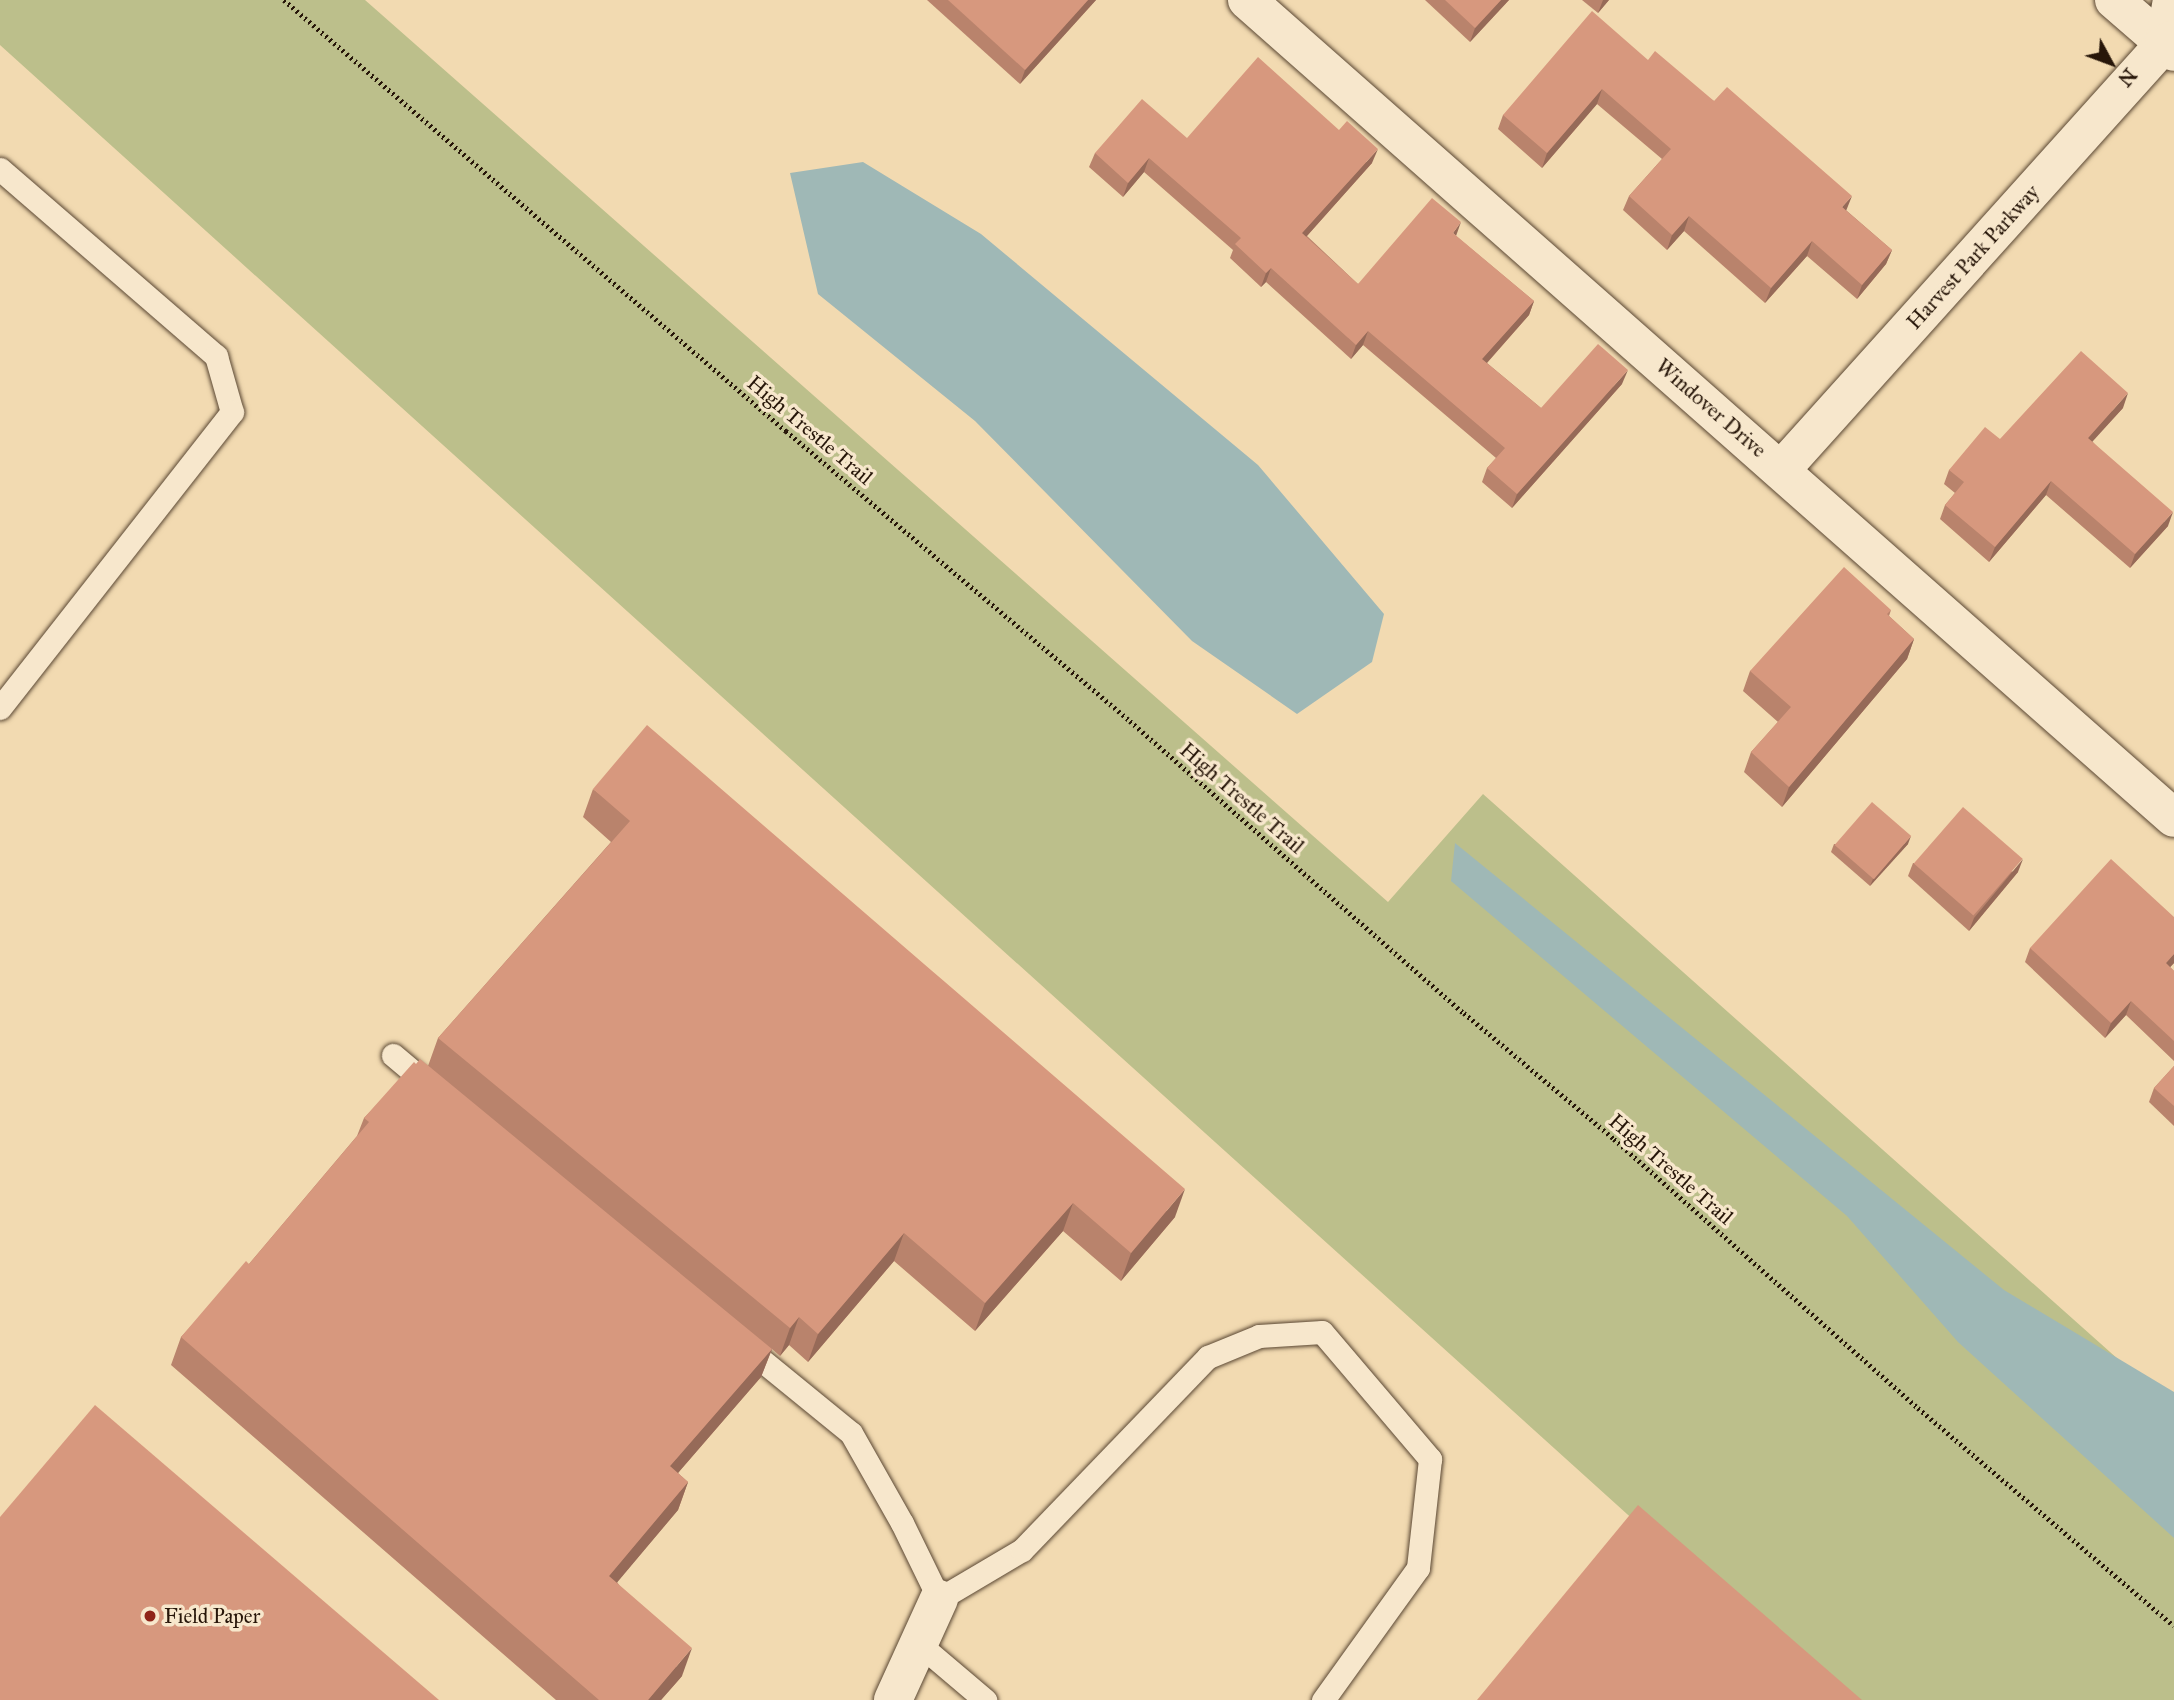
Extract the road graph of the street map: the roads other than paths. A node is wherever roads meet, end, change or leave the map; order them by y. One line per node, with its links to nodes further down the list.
1 (1247, 0): 6 (street, Windover Drive)
2 (2114, 0): 4 (street)
3 (2172, 0): 4 (street)
4 (2171, 45): 6 (street, Harvest Park Parkway)
5 (0, 169): 7 (lane)
6 (1781, 470): 8 (street, Windover Drive)
7 (0, 708)
8 (2174, 818)
9 (393, 1055): 10 (lane)
10 (446, 1099)
11 (723, 1328): 12 (lane)
12 (939, 1600): 13 (street); 16 (lane)
13 (919, 1644): 14 (street); 15 (lane)
14 (893, 1700)
15 (985, 1700)
16 (1323, 1700)

